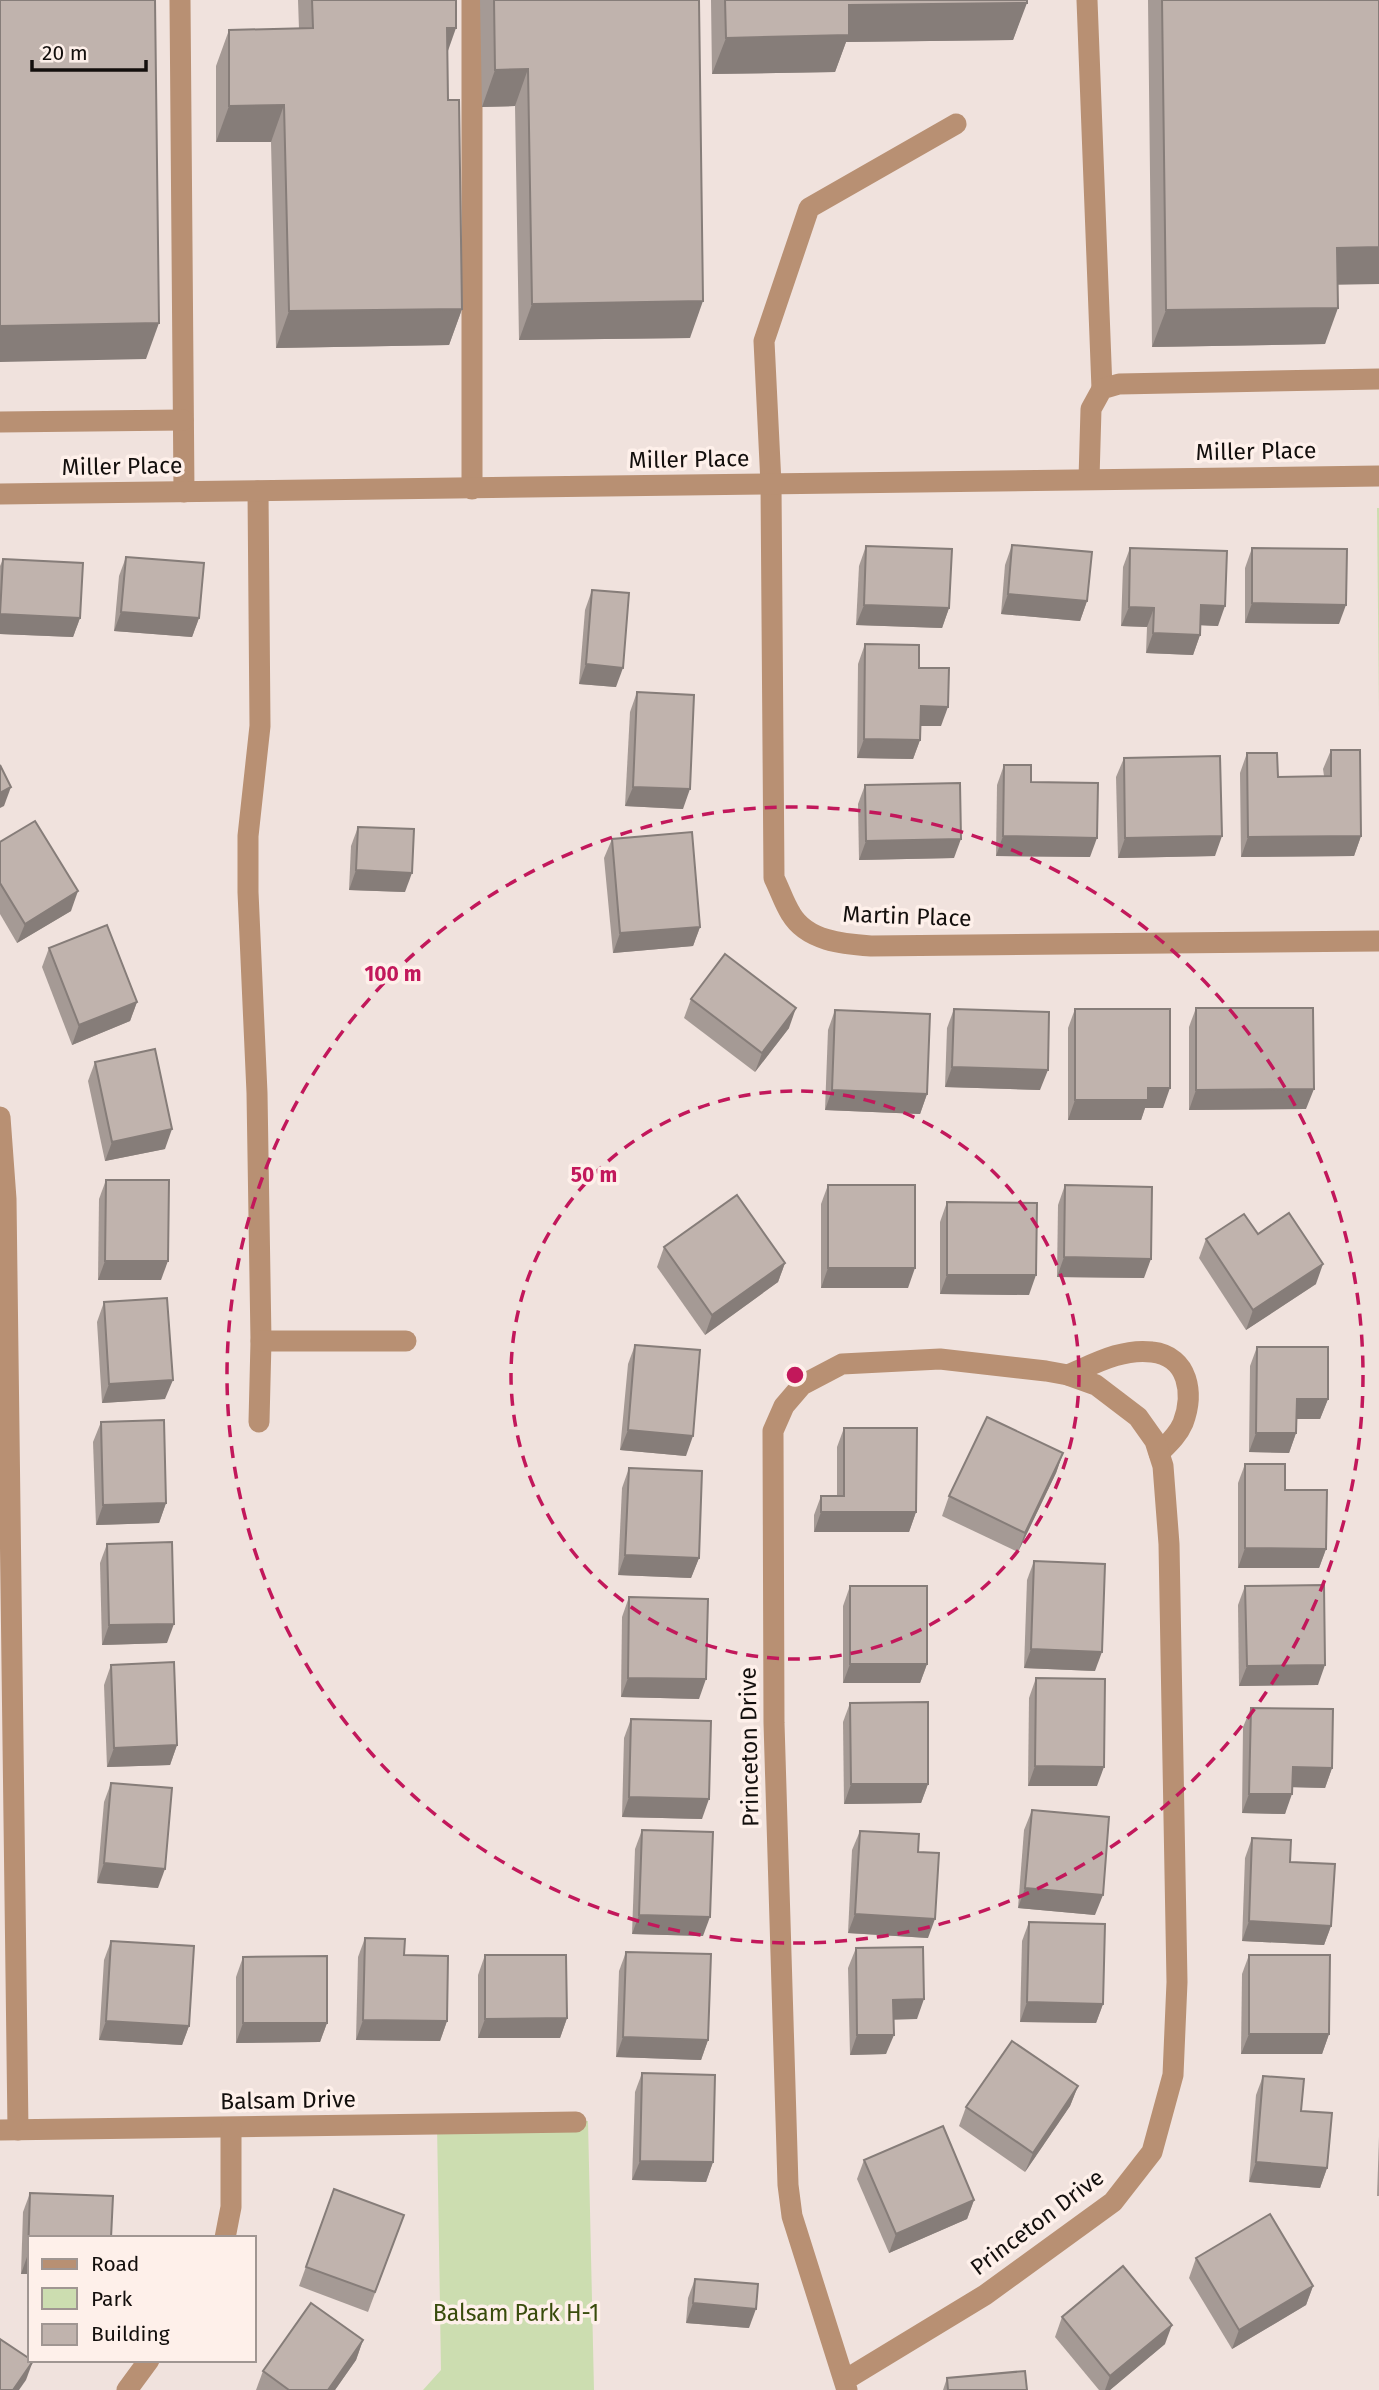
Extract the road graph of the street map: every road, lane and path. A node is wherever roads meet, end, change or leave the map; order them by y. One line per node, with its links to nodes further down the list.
1 (180, 0): 7 (street)
2 (471, 0): 12 (street)
3 (1087, 0): 6 (street)
4 (956, 124): 11 (street, Martin Place)
5 (1379, 379): 6 (street)
6 (1102, 389): 10 (street)
7 (183, 419): 8 (street); 14 (street)
8 (0, 422)
9 (1379, 476): 10 (street, Miller Place)
10 (1089, 480): 11 (street, Miller Place)
11 (771, 484): 12 (street, Miller Place); 16 (street, Martin Place)
12 (472, 489): 13 (street, Miller Place)
13 (258, 491): 14 (street, Miller Place); 18 (street)
14 (184, 492): 15 (street, Miller Place)
15 (0, 494)
16 (1379, 941)
17 (0, 1117): 23 (street)
18 (261, 1341): 19 (street); 21 (street)
19 (406, 1341)
20 (1068, 1375): 22 (street, Princeton Drive); 22 (street, Princeton Drive); 29 (street, Princeton Drive)
21 (259, 1422)
22 (1159, 1453): 29 (street, Princeton Drive)
23 (5, 1647): 26 (street)
24 (576, 2122): 25 (street, Balsam Drive)
25 (231, 2128): 26 (street, Balsam Drive); 27 (street)
26 (9, 2130)
27 (225, 2236)
28 (148, 2362): 30 (street)
29 (846, 2385)
30 (127, 2390)

